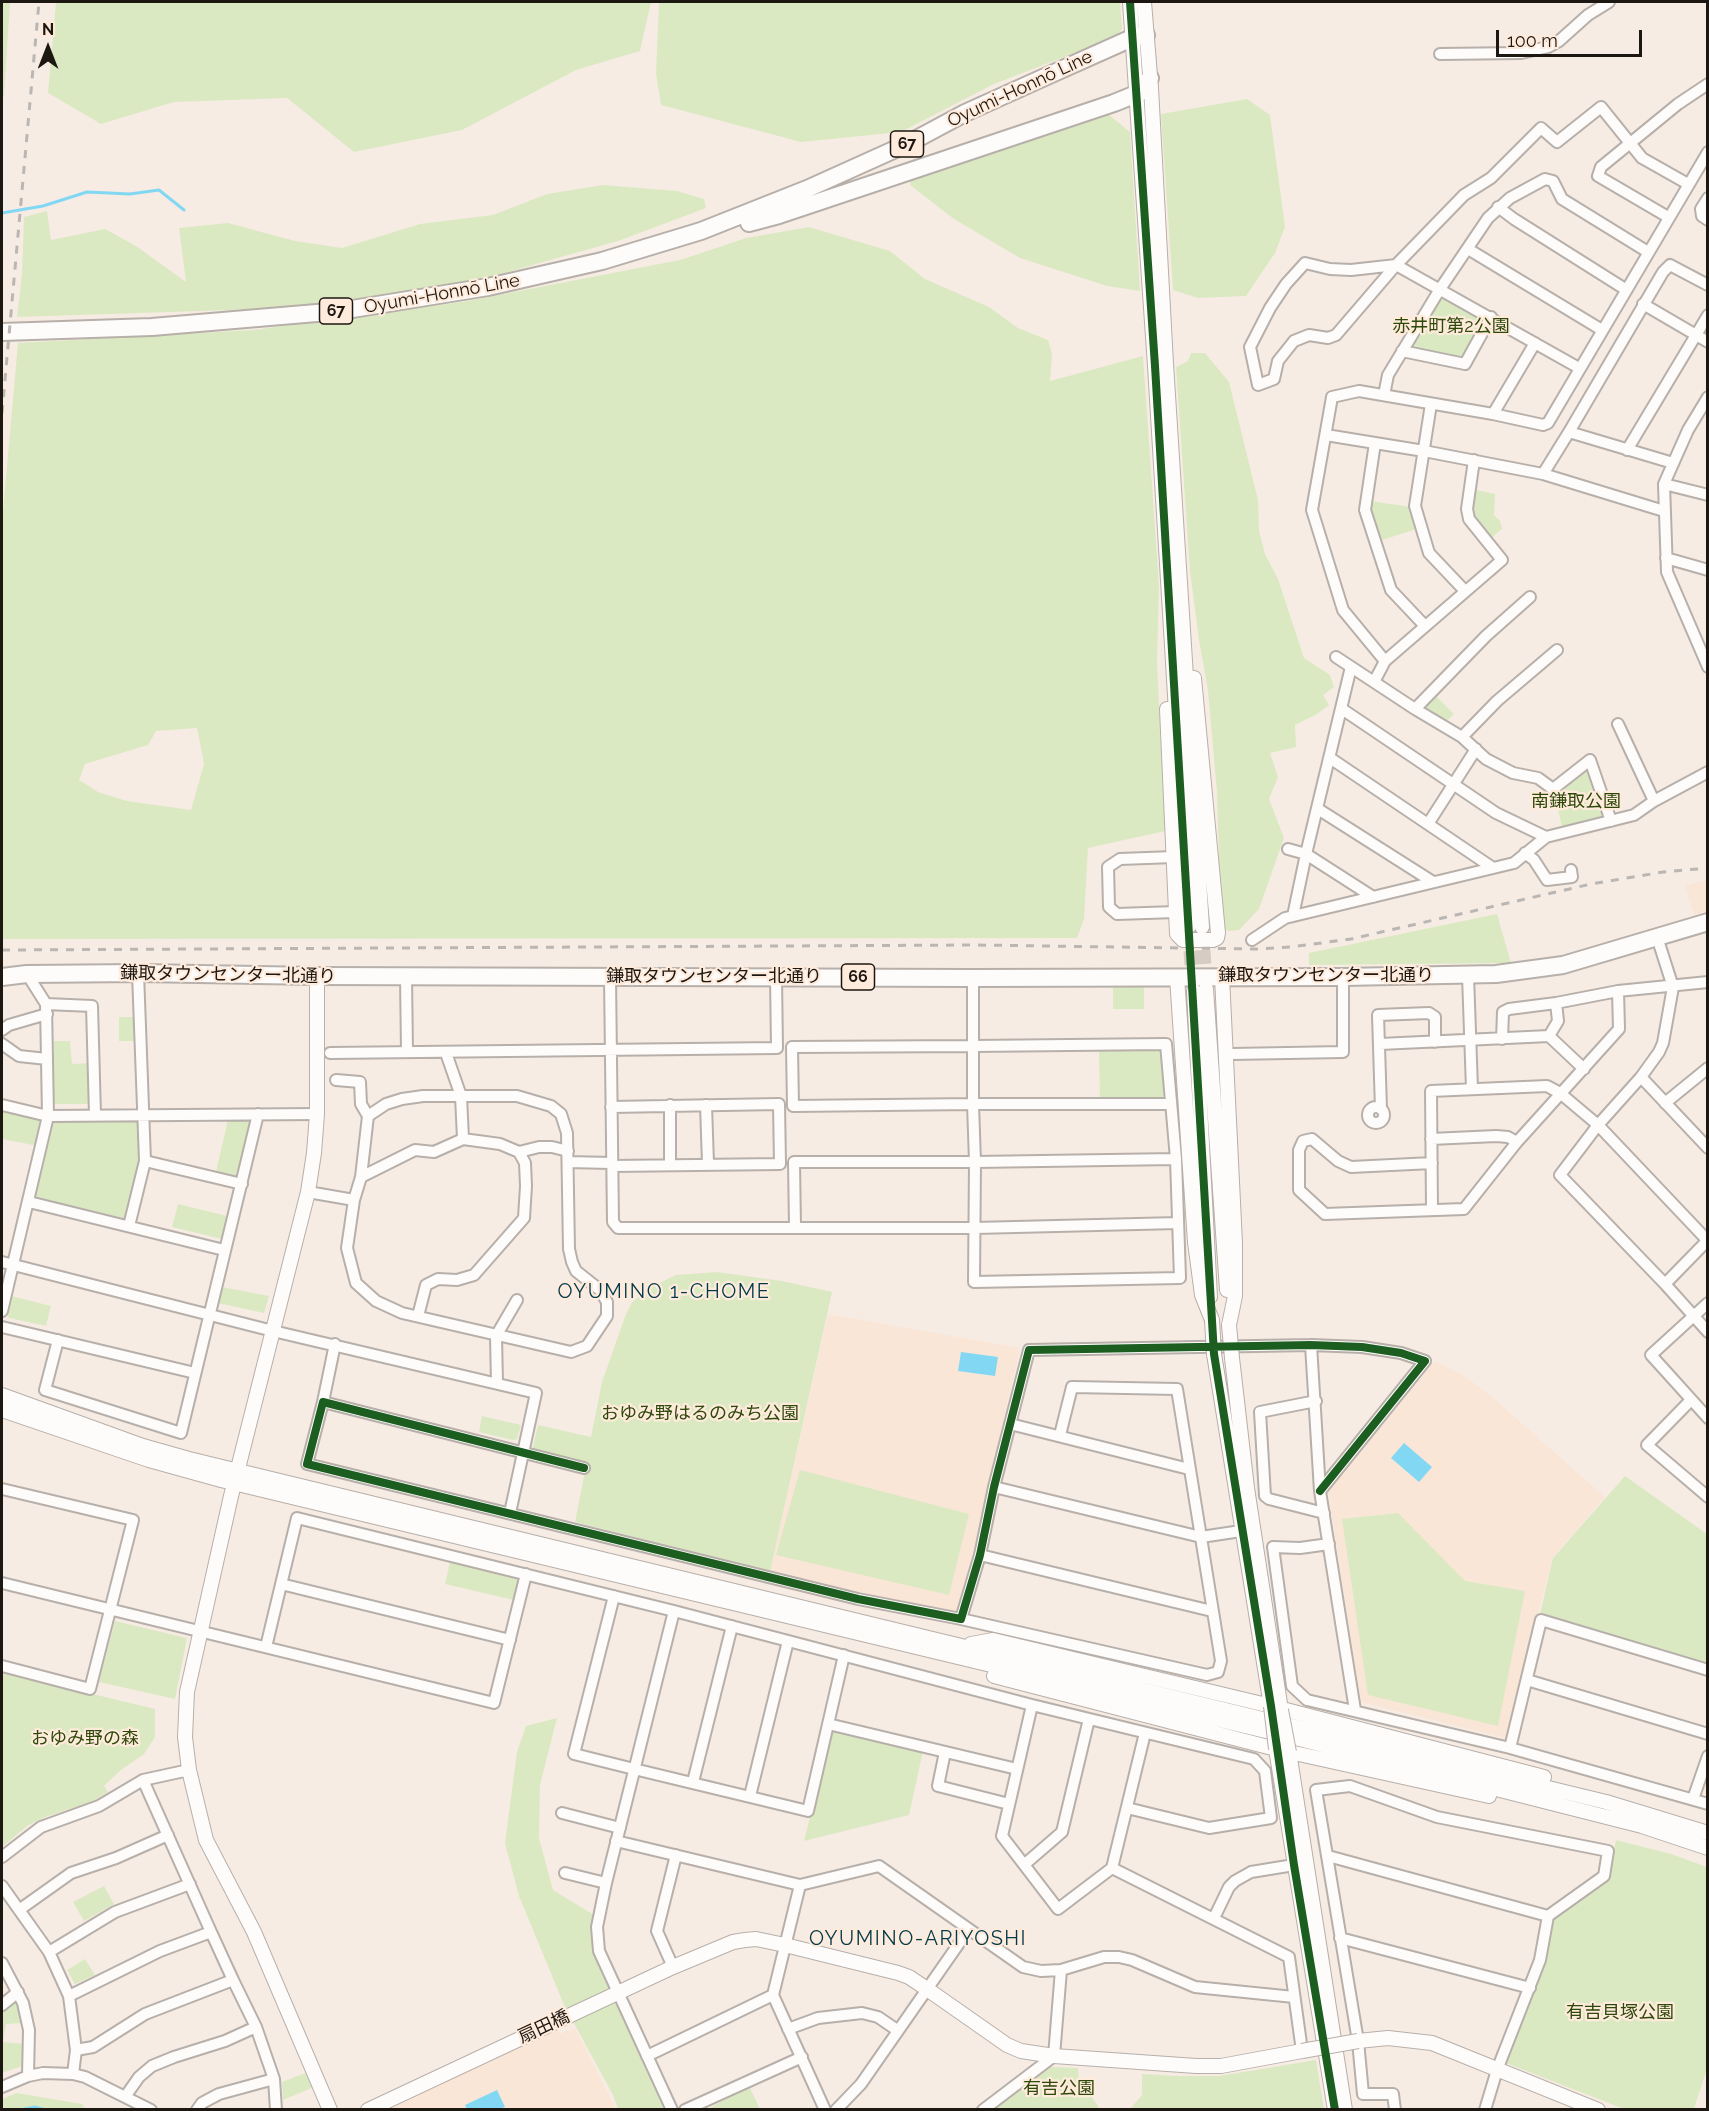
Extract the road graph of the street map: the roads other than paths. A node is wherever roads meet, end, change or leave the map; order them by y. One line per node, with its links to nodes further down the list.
1 (1130, 2): 4 (street)
2 (1144, 2): 4 (street)
3 (1609, 2): 5 (street)
4 (1139, 36): 6 (street); 8 (street); 16 (main road, Oyumi-Honnō Line / 67)
5 (1440, 54)
6 (1150, 78): 8 (main road); 17 (street)
7 (1707, 84): 9 (street)
8 (1136, 95): 16 (main road, Oyumi-Honnō Line / 67); 17 (street)
9 (1630, 142): 11 (street); 14 (street); 20 (street)
10 (1707, 152): 11 (street)
11 (1688, 184): 14 (street)
12 (1707, 198): 15 (street)
13 (1498, 207): 18 (street); 19 (street); 23 (street)
14 (1668, 217): 19 (street)
15 (1707, 220)
16 (663, 244): 28 (main road, Oyumi-Honnō Line / 67)
17 (1152, 248): 54 (street)
18 (1467, 249): 22 (street); 27 (street)
19 (1648, 252): 23 (street)
20 (1396, 265): 20 (street); 22 (street)
21 (1707, 285): 24 (street)
22 (1440, 289): 26 (street); 32 (street)
23 (1625, 289): 27 (street)
24 (1643, 304): 29 (street); 38 (street)
25 (1707, 315): 29 (street)
26 (1491, 317): 31 (street); 32 (street)
27 (1602, 330): 33 (street)
28 (2, 332)
29 (1696, 335): 30 (street); 41 (street)
30 (1707, 342)
31 (1535, 343): 33 (street); 37 (street)
32 (1402, 351): 34 (street)
33 (1579, 368): 37 (street)
34 (1384, 395): 36 (street); 39 (street)
35 (1707, 397): 44 (street)
36 (1431, 404): 37 (street); 42 (street)
37 (1493, 414)
38 (1569, 432): 41 (street); 45 (street)
39 (1326, 435): 40 (street); 57 (street)
40 (1375, 443): 42 (street); 53 (street)
41 (1627, 450): 44 (street)
42 (1424, 451): 43 (street); 51 (street)
43 (1474, 460): 45 (street); 51 (street)
44 (1673, 463): 46 (street)
45 (1543, 474): 48 (street)
46 (1664, 483): 47 (street); 48 (street)
47 (1707, 495)
48 (1664, 511): 49 (street)
49 (1666, 558): 50 (street); 59 (street)
50 (1707, 570)
51 (1465, 591): 53 (street)
52 (1530, 597): 62 (street)
53 (1425, 626): 57 (street)
54 (1178, 647): 77 (street); 82 (street); 85 (street)
55 (1557, 651): 64 (street)
56 (1336, 657): 58 (street)
57 (1385, 662): 60 (street)
58 (1351, 667): 60 (street); 61 (street)
59 (1707, 667)
60 (1374, 682): 62 (street)
61 (1342, 709): 66 (street); 68 (street)
62 (1415, 709): 64 (street)
63 (1618, 724): 69 (street)
64 (1462, 737): 65 (street)
65 (1476, 749): 68 (street); 71 (street)
66 (1330, 758): 70 (street); 72 (street)
67 (1707, 772): 69 (street)
68 (1454, 784): 72 (street); 73 (street)
69 (1654, 801): 71 (street)
70 (1318, 809): 76 (street); 80 (street)
71 (1611, 821): 73 (street)
72 (1428, 824): 78 (street)
73 (1546, 837): 75 (street)
74 (1288, 849): 76 (street)
75 (1525, 853): 78 (street); 79 (street)
76 (1306, 854): 81 (street); 83 (street)
77 (1174, 857): 82 (street); 82 (street)
78 (1493, 868): 80 (street)
79 (1571, 870)
80 (1433, 882): 81 (street)
81 (1373, 897): 83 (street)
82 (1176, 912)
83 (1293, 916): 87 (street)
84 (1707, 921): 86 (main road, 鎌取タウンセンター北通り / 66)
85 (1196, 926)
86 (1657, 937): 90 (main road, 鎌取タウンセンター北通り / 66); 101 (street)
87 (1252, 940)
88 (138, 973): 89 (main road, 鎌取タウンセンター北通り / 66); 91 (main road, 鎌取タウンセンター北通り / 66); 138 (street)
89 (27, 974): 93 (main road, 鎌取タウンセンター北通り / 66); 104 (street)
90 (1468, 975): 98 (main road, 鎌取タウンセンター北通り / 66); 108 (street)
91 (317, 976): 92 (main road, 鎌取タウンセンター北通り / 66); 135 (street)
92 (406, 976): 94 (main road, 鎌取タウンセンター北通り / 66); 114 (street)
93 (2, 977)
94 (610, 977): 95 (main road, 鎌取タウンセンター北通り / 66); 113 (street)
95 (776, 977): 99 (main road, 鎌取タウンセンター北通り / 66); 113 (street)
96 (1177, 977): 97 (main road, 鎌取タウンセンター北通り / 66); 99 (main road, 鎌取タウンセンター北通り / 66); 175 (street)
97 (1221, 977): 98 (main road, 鎌取タウンセンター北通り / 66); 176 (street)
98 (1343, 977): 117 (street)
99 (973, 978): 112 (street)
100 (1707, 982): 101 (street)
101 (1673, 987): 102 (street); 121 (street)
102 (1618, 991): 103 (street); 120 (street)
103 (1556, 1003): 106 (street); 107 (street)
104 (46, 1009): 105 (street); 118 (street); 136 (street)
105 (2, 1030)
106 (1549, 1036): 107 (street); 120 (street)
107 (1502, 1039): 108 (street)
108 (1470, 1041): 109 (street); 123 (street)
109 (1435, 1042): 111 (street); 111 (street)
110 (2, 1044): 118 (street)
111 (1380, 1044): 133 (street)
112 (973, 1046): 127 (street); 127 (street); 128 (street)
113 (610, 1049): 116 (street); 132 (street)
114 (407, 1052): 115 (street); 116 (street)
115 (330, 1053)
116 (446, 1053): 125 (street)
117 (1232, 1054)
118 (47, 1059): 137 (street)
119 (1707, 1068): 126 (street)
120 (1584, 1069): 124 (street)
121 (1641, 1077): 126 (street); 140 (street)
122 (336, 1080): 139 (street)
123 (1472, 1089): 124 (street); 142 (street)
124 (1560, 1093): 140 (street); 143 (street)
125 (461, 1096): 139 (street); 141 (street); 146 (street)
126 (1665, 1103): 144 (street)
127 (973, 1104): 128 (street); 149 (street)
128 (1170, 1104): 147 (street)
129 (2, 1105): 137 (street)
130 (706, 1105): 131 (street); 152 (street); 152 (street)
131 (670, 1106): 132 (street); 153 (street)
132 (611, 1107): 151 (street)
133 (1381, 1109)
134 (258, 1114): 135 (street); 138 (street); 155 (street)
135 (317, 1114): 156 (street)
136 (94, 1115): 137 (street); 138 (street)
137 (48, 1116): 158 (street)
138 (142, 1116): 148 (street)
139 (368, 1116): 154 (street)
140 (1598, 1125): 164 (street); 168 (street)
141 (463, 1138): 145 (street); 154 (street)
142 (1431, 1140): 143 (street); 150 (street)
143 (1517, 1142): 159 (street)
144 (1707, 1148)
145 (519, 1152): 146 (street); 173 (street)
146 (568, 1156): 151 (street); 180 (street)
147 (1176, 1159): 149 (street); 160 (street)
148 (145, 1161): 155 (street); 161 (street)
149 (975, 1162): 162 (street); 163 (street)
150 (1432, 1163): 159 (street); 159 (street)
151 (611, 1164): 153 (street); 162 (street)
152 (708, 1164): 153 (street)
153 (670, 1165)
154 (360, 1177): 157 (street)
155 (242, 1184): 165 (street)
156 (308, 1192): 157 (street); 178 (street)
157 (354, 1200): 173 (street)
158 (29, 1202): 161 (street); 167 (street)
159 (1432, 1210)
160 (1178, 1223): 163 (street); 163 (street)
161 (129, 1226): 165 (street)
162 (795, 1227): 163 (street)
163 (975, 1228)
164 (1707, 1241): 168 (street)
165 (225, 1250): 172 (street)
166 (2, 1263): 167 (street)
167 (13, 1265): 171 (street); 172 (street)
168 (1665, 1284): 174 (street)
169 (517, 1300): 180 (street)
170 (1707, 1303): 174 (street)
171 (2, 1311)
172 (210, 1314): 178 (street); 184 (street)
173 (418, 1316): 180 (street)
174 (1693, 1317): 179 (street); 188 (street)
175 (1212, 1320): 176 (street); 205 (street, bridge)
176 (1229, 1325): 229 (street, bridge)
177 (2, 1327): 181 (street)
178 (273, 1331): 182 (street); 197 (street)
179 (1707, 1332)
180 (496, 1336): 185 (street)
181 (58, 1340): 184 (street); 184 (street)
182 (335, 1344): 185 (street); 189 (street)
183 (1311, 1345): 187 (street); 192 (street); 201 (street)
184 (195, 1373)
185 (497, 1383): 194 (street)
186 (2, 1395): 197 (street)
187 (1316, 1401): 201 (street); 204 (street)
188 (1690, 1401): 191 (street); 202 (street)
189 (323, 1402): 194 (street); 203 (street)
190 (2, 1410): 198 (street)
191 (1707, 1418)
192 (1010, 1424): 193 (street); 199 (street)
193 (1060, 1435): 196 (street); 196 (street)
194 (523, 1454): 195 (street); 203 (street)
195 (584, 1468)
196 (1189, 1469): 206 (street)
197 (238, 1470): 198 (street); 221 (street)
198 (235, 1484): 218 (street); 224 (street)
199 (994, 1487): 206 (street); 208 (street)
200 (2, 1489): 213 (street)
201 (1320, 1491): 204 (street)
202 (1707, 1497)
203 (510, 1513): 216 (street)
204 (1324, 1513): 207 (street)
205 (1241, 1531): 206 (street); 229 (street)
206 (1202, 1537): 215 (street)
207 (1329, 1544): 230 (street); 230 (street)
208 (980, 1555): 215 (street); 216 (street)
209 (526, 1574): 211 (street); 212 (street); 219 (street)
210 (2, 1583): 213 (street)
211 (281, 1584): 219 (street); 222 (street)
212 (614, 1596): 214 (street); 239 (street)
213 (111, 1609): 218 (street); 225 (street)
214 (674, 1611): 217 (street); 239 (street)
215 (1212, 1611): 216 (street)
216 (961, 1619)
217 (732, 1626): 220 (street); 243 (street)
218 (201, 1631): 222 (street); 241 (street)
219 (510, 1640): 222 (street)
220 (788, 1641): 223 (street); 244 (street)
221 (966, 1645): 229 (street); 246 (street)
222 (266, 1647)
223 (844, 1655): 228 (street); 232 (street)
224 (964, 1660): 236 (street); 250 (street)
225 (2, 1666)
226 (1707, 1670): 227 (street)
227 (1527, 1680): 234 (street); 235 (street)
228 (1032, 1705): 231 (street); 240 (street)
229 (1276, 1708): 236 (street, bridge); 246 (street)
230 (1354, 1710): 235 (street)
231 (1089, 1719): 233 (street); 260 (street)
232 (828, 1724): 237 (street); 244 (street)
233 (1145, 1733): 249 (street); 249 (street)
234 (1707, 1734)
235 (1510, 1748): 245 (street)
236 (1283, 1751): 250 (street); 261 (street); 315 (street)
237 (945, 1752): 240 (street); 247 (street)
238 (1707, 1756): 245 (street)
239 (634, 1769): 243 (street); 252 (street)
240 (1017, 1769): 247 (street)
241 (189, 1770): 242 (street); 307 (street)
242 (143, 1780): 254 (street); 259 (street)
243 (693, 1782): 244 (street)
244 (750, 1796)
245 (1693, 1799): 248 (street)
246 (1606, 1802): 253 (street)
247 (1009, 1804): 260 (street)
248 (1707, 1804)
249 (1127, 1808): 262 (street)
250 (1585, 1811): 256 (street)
251 (562, 1814): 252 (street)
252 (620, 1828): 255 (street)
253 (1707, 1833)
254 (168, 1835): 265 (street); 268 (street)
255 (616, 1840): 257 (street); 264 (street)
256 (1707, 1848)
257 (676, 1855): 266 (street); 277 (street)
258 (1328, 1856): 269 (street); 269 (street); 273 (street)
259 (2, 1857)
260 (1025, 1864): 262 (street)
261 (1294, 1865): 270 (street); 314 (street)
262 (1112, 1868): 270 (street)
263 (565, 1874): 264 (street)
264 (606, 1883): 283 (street)
265 (190, 1884): 272 (street); 275 (street)
266 (800, 1885): 271 (street); 274 (street)
267 (2, 1886): 268 (street)
268 (19, 1910): 275 (street)
269 (1548, 1916): 280 (street)
270 (1214, 1918): 286 (street)
271 (969, 1929): 278 (street); 281 (street)
272 (211, 1932): 279 (street); 285 (street)
273 (1340, 1938): 280 (street); 291 (street)
274 (786, 1946): 277 (street, 扇田橋); 281 (street, 扇田橋); 284 (street)
275 (49, 1952): 285 (street)
276 (2, 1964): 282 (street)
277 (673, 1967): 283 (street, 扇田橋)
278 (1061, 1970): 286 (street); 295 (street)
279 (233, 1980): 288 (street); 292 (street)
280 (1530, 1988): 297 (street)
281 (927, 1989): 290 (street); 295 (street, 扇田橋)
282 (18, 1992): 287 (street); 299 (street)
283 (619, 1993): 294 (street); 308 (street, 扇田橋)
284 (773, 1995): 289 (street); 294 (street)
285 (69, 1996): 292 (street)
286 (1294, 1997): 293 (street)
287 (2, 2005)
288 (256, 2026): 300 (street); 302 (street)
289 (788, 2029): 290 (street); 296 (street)
290 (897, 2030): 312 (street)
291 (1358, 2041): 293 (street, 扇田橋, bridge); 297 (street, 扇田橋); 316 (street)
292 (76, 2050): 298 (street)
293 (1302, 2051): 295 (street, 扇田橋)
294 (647, 2056): 309 (street)
295 (1054, 2056): 313 (street)
296 (802, 2057): 310 (street); 311 (street)
297 (1497, 2070): 317 (street); 318 (street, 扇田橋)
298 (73, 2074): 299 (street); 302 (street)
299 (28, 2076): 301 (street)
300 (274, 2079): 305 (street); 306 (street)
301 (2, 2087)
302 (125, 2097): 303 (street)
303 (137, 2107): 304 (street)
304 (151, 2109)
305 (197, 2109)
306 (276, 2109)
307 (330, 2109)
308 (368, 2109)
309 (672, 2109)
310 (685, 2109)
311 (825, 2109)
312 (836, 2109)
313 (983, 2109)
314 (1335, 2109)
315 (1345, 2109)
316 (1395, 2109)
317 (1485, 2109)
318 (1598, 2109)

